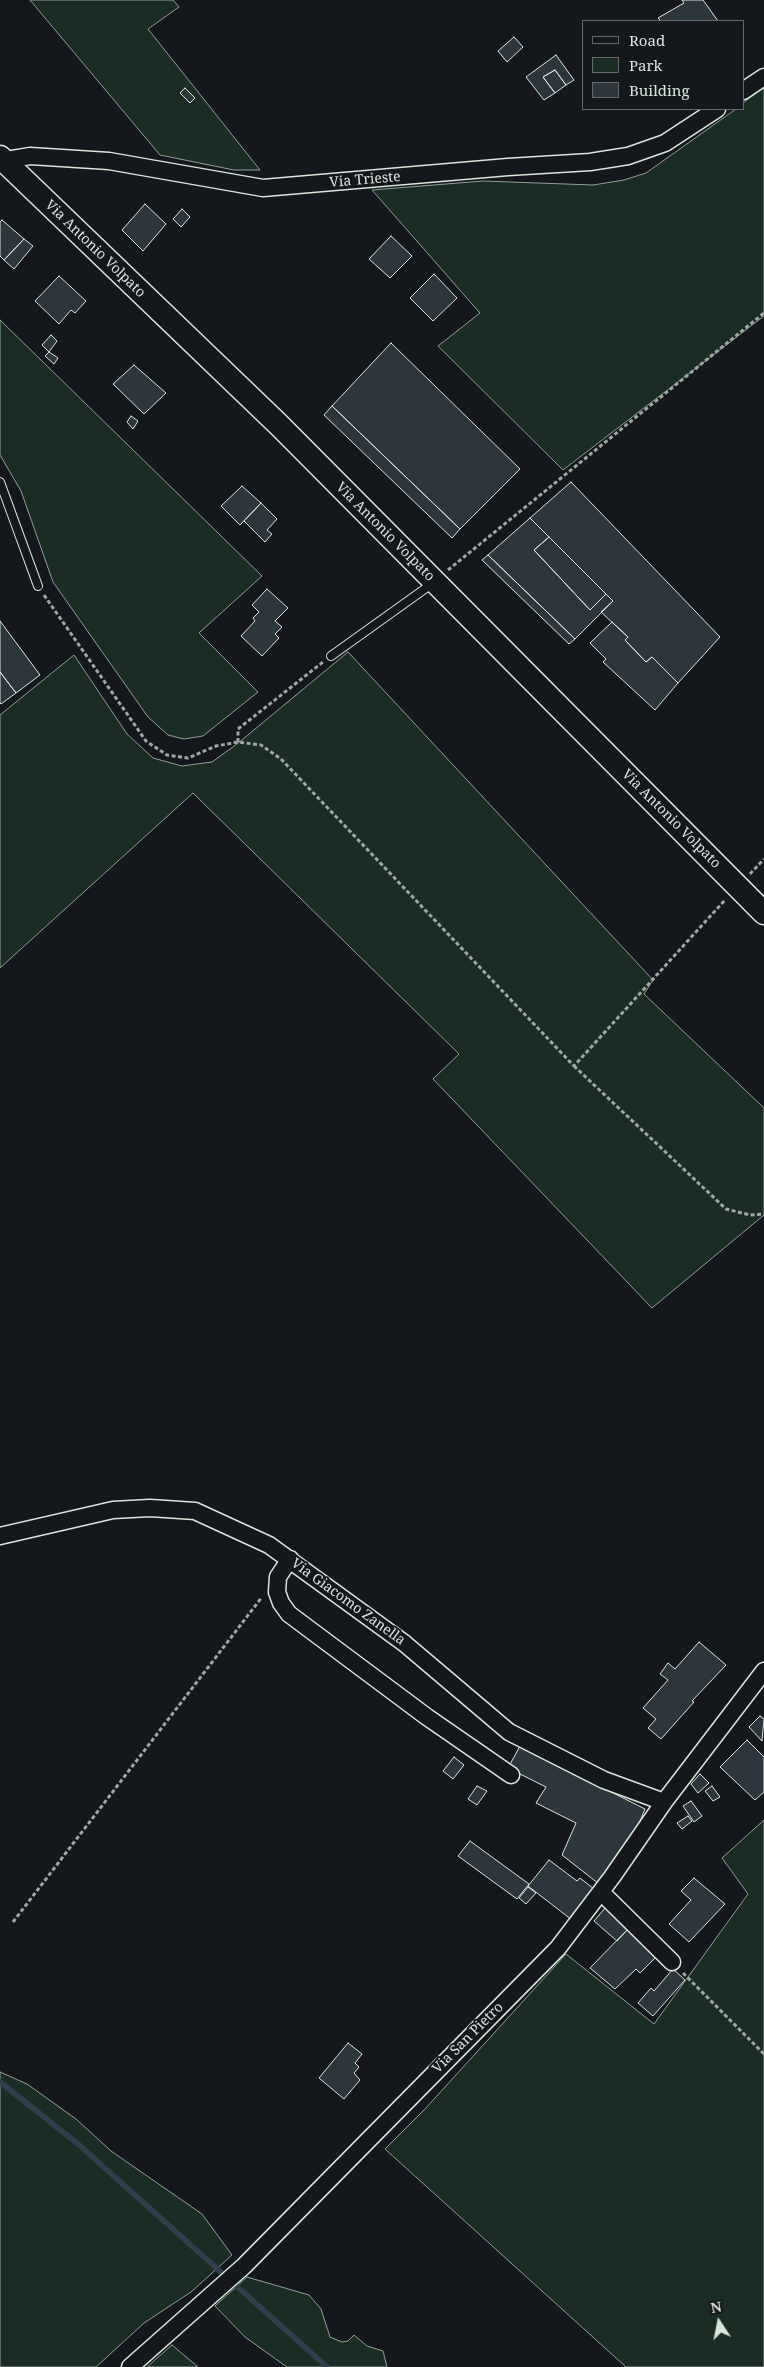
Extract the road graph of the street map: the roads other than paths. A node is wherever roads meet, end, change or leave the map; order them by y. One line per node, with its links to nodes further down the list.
1 (764, 77): 2 (street)
2 (744, 90)
3 (714, 110): 4 (street, Via Trieste)
4 (1, 159): 6 (street, Via Antonio Volpato)
5 (0, 482): 7 (lane)
6 (434, 582): 8 (lane); 9 (street, Via Antonio Volpato)
7 (38, 586)
8 (332, 656)
9 (764, 913)
10 (0, 1536): 11 (street, Via Giacomo Zanella)
11 (290, 1559): 13 (street); 14 (street, Via Giacomo Zanella)
12 (764, 1671): 14 (street, Via San Pietro)
13 (511, 1775)
14 (664, 1802): 15 (street, Via San Pietro)
15 (601, 1892): 16 (street); 17 (street, Via San Pietro)
16 (668, 1960)
17 (130, 2367)

